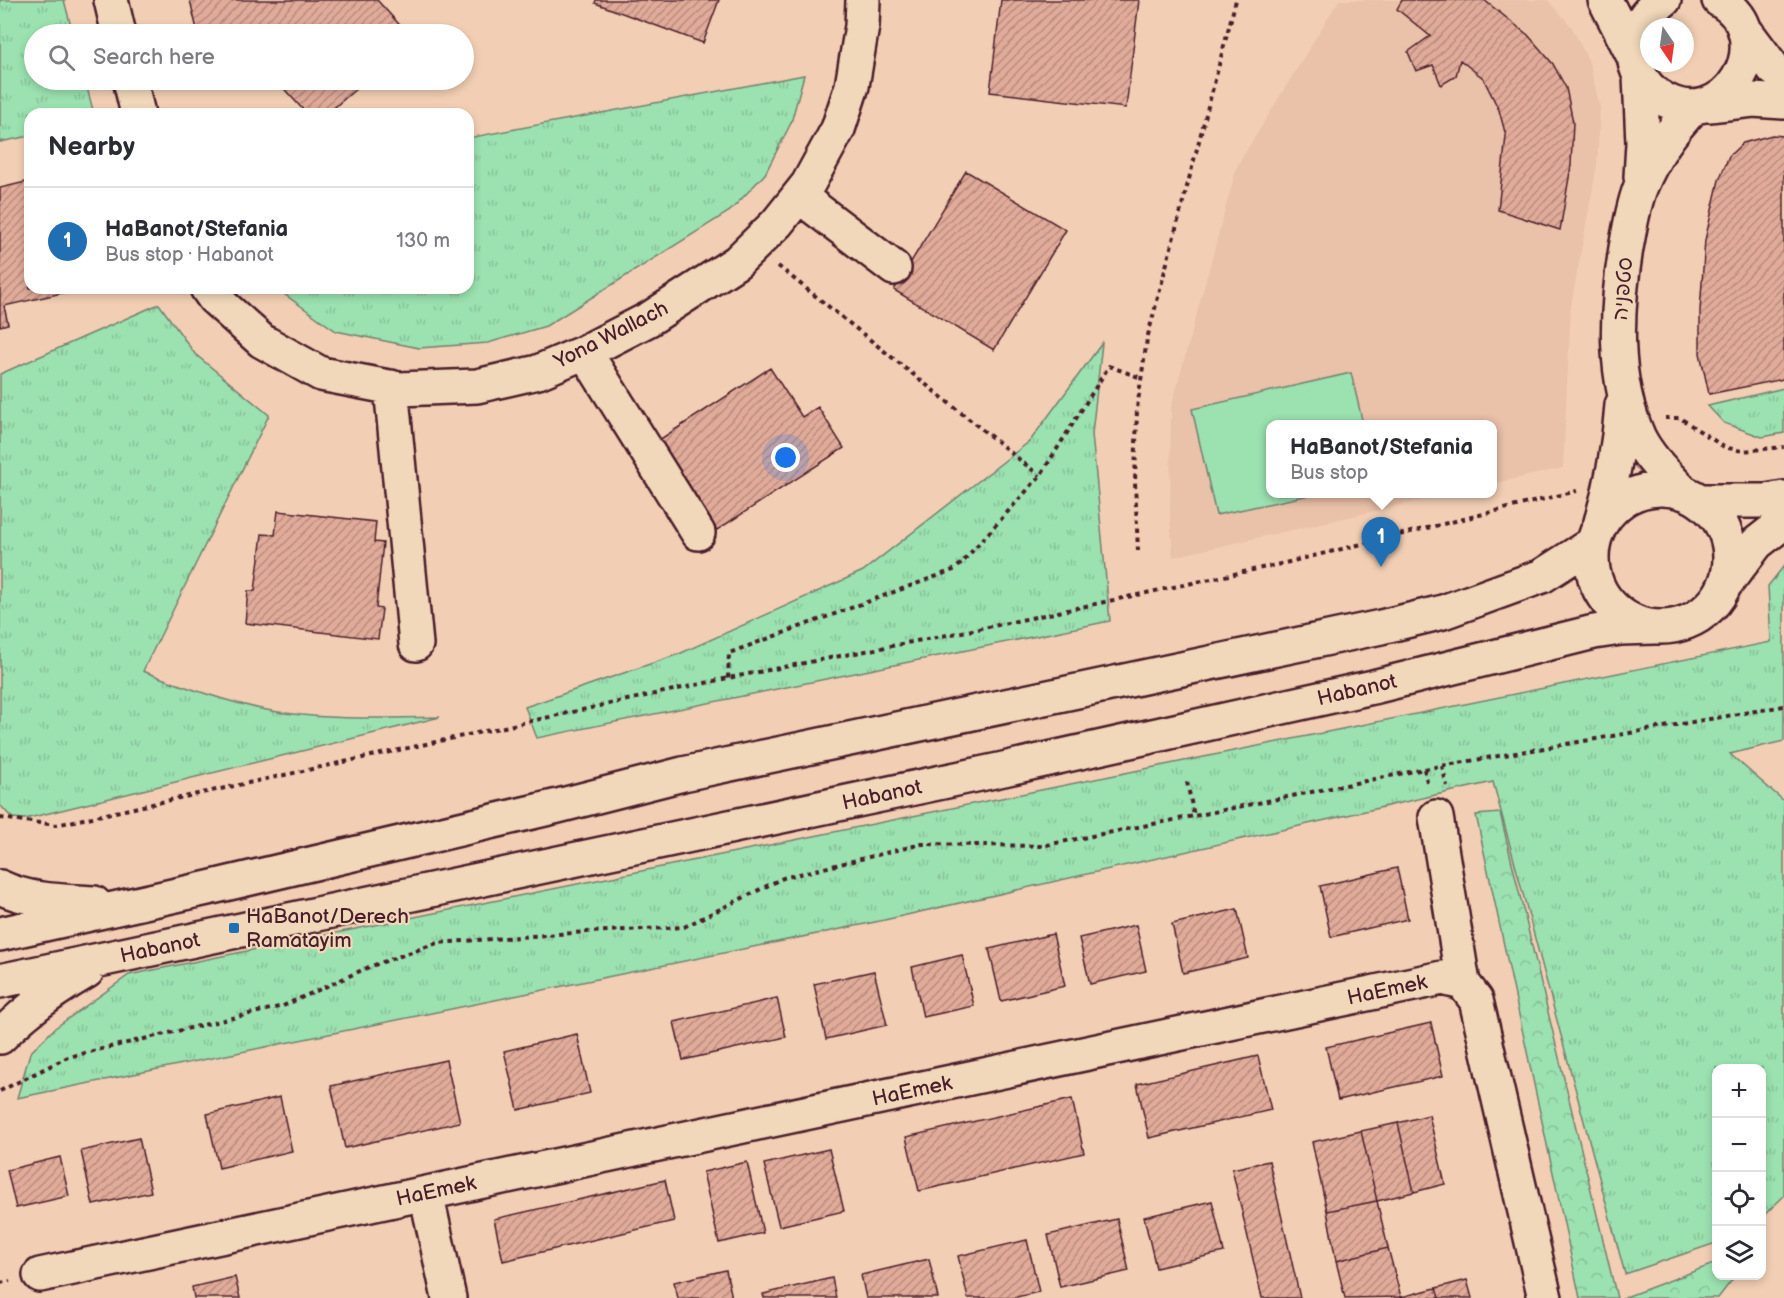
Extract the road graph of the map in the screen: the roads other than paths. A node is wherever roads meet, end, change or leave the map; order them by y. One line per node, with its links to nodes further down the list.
1 (111, 0): 6 (street)
2 (863, 0): 15 (street, Yona Wallach)
3 (1605, 0): 8 (street)
4 (1664, 0): 8 (street)
5 (1719, 0): 7 (street)
6 (117, 24)
7 (1747, 33): 9 (street); 12 (street, סטפניה)
8 (1637, 67): 12 (street); 14 (street, סטפניה)
9 (1784, 76)
10 (132, 90): 13 (street)
11 (1784, 102): 12 (street)
12 (1700, 106): 14 (street, סטפניה)
13 (137, 108)
14 (1640, 188): 20 (street, סטפניה)
15 (799, 196): 16 (street); 18 (street, Yona Wallach)
16 (894, 268)
17 (211, 294): 19 (street, Yona Wallach)
18 (585, 352): 19 (street, Yona Wallach); 24 (street)
19 (391, 387): 28 (street)
20 (1623, 392): 21 (street, סטפניה); 25 (street, סטפניה)
21 (1692, 496): 22 (street); 25 (street); 26 (street)
22 (1784, 498)
23 (1784, 522): 26 (street)
24 (698, 532)
25 (1597, 533): 27 (street); 31 (street)
26 (1727, 582): 27 (street)
27 (1654, 627): 33 (street, Habanot)
28 (416, 644)
29 (1436, 818): 35 (street)
30 (0, 887): 31 (street)
31 (132, 905): 32 (street)
32 (0, 934)
33 (109, 958): 34 (street, Habanot); 36 (street, Habanot)
34 (0, 981)
35 (1463, 983): 37 (street, HaEmek); 40 (street)
36 (0, 1037)
37 (426, 1193): 38 (street, HaEmek); 39 (street)
38 (40, 1275)
39 (449, 1298)
40 (1545, 1298)

